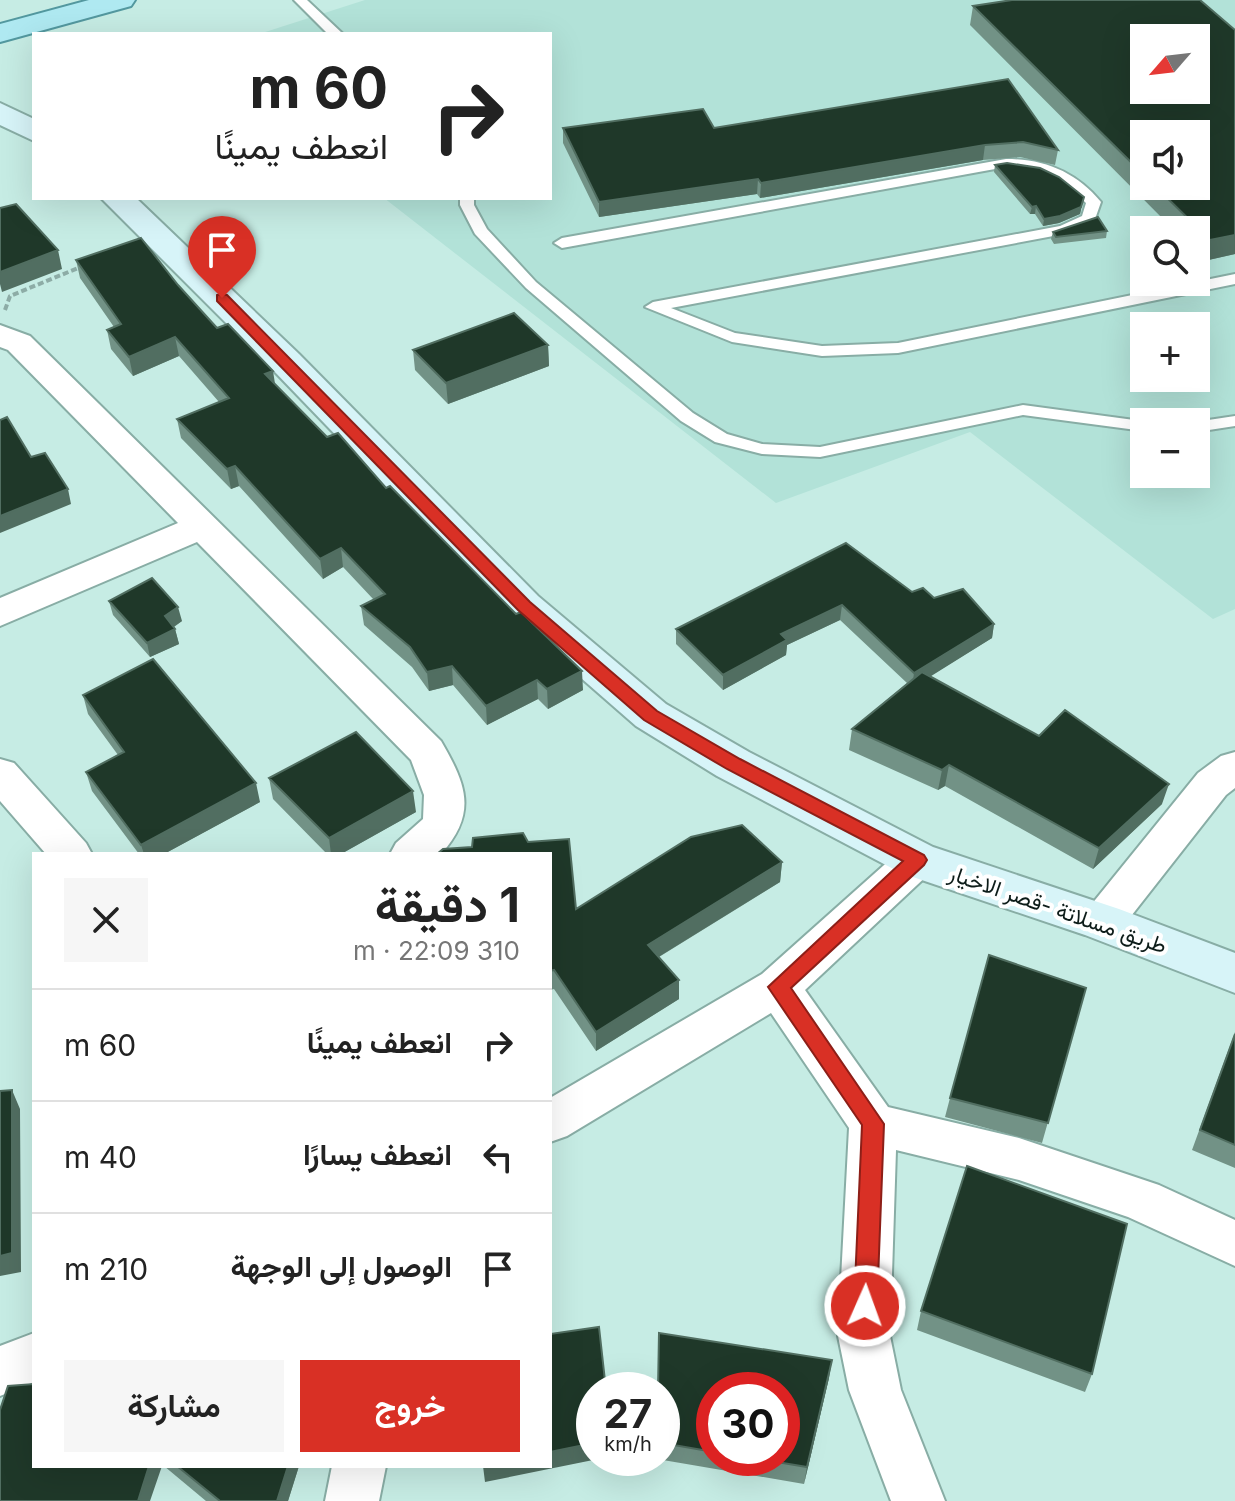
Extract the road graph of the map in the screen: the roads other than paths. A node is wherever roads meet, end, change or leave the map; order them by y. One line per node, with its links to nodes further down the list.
1 (70, 0): 4 (main road)
2 (121, 0): 6 (main road)
3 (300, 0): 5 (lane)
4 (0, 16)
5 (334, 32)
6 (0, 33)
7 (119, 200): 21 (main road, طريق مسلاتة -قصر الاخيار)
8 (468, 200): 13 (lane)
9 (562, 243): 10 (lane)
10 (1235, 279)
11 (0, 335): 15 (street)
12 (1235, 421): 14 (lane)
13 (1130, 424)
14 (1210, 425)
15 (203, 526): 16 (street); 20 (street)
16 (0, 613)
17 (1235, 767): 22 (street)
18 (0, 774): 19 (street)
19 (69, 852)
20 (414, 852)
21 (917, 860): 22 (main road, طريق مسلاتة -قصر الاخيار); 24 (street)
22 (1102, 922): 23 (main road, طريق مسلاتة -قصر الاخيار)
23 (1235, 973)
24 (778, 987): 25 (street); 26 (street)
25 (552, 1121)
26 (873, 1124): 27 (street); 32 (street)
27 (1235, 1244)
28 (32, 1358): 29 (street)
29 (0, 1371)
30 (359, 1468): 31 (street)
31 (352, 1501)
32 (918, 1501)

